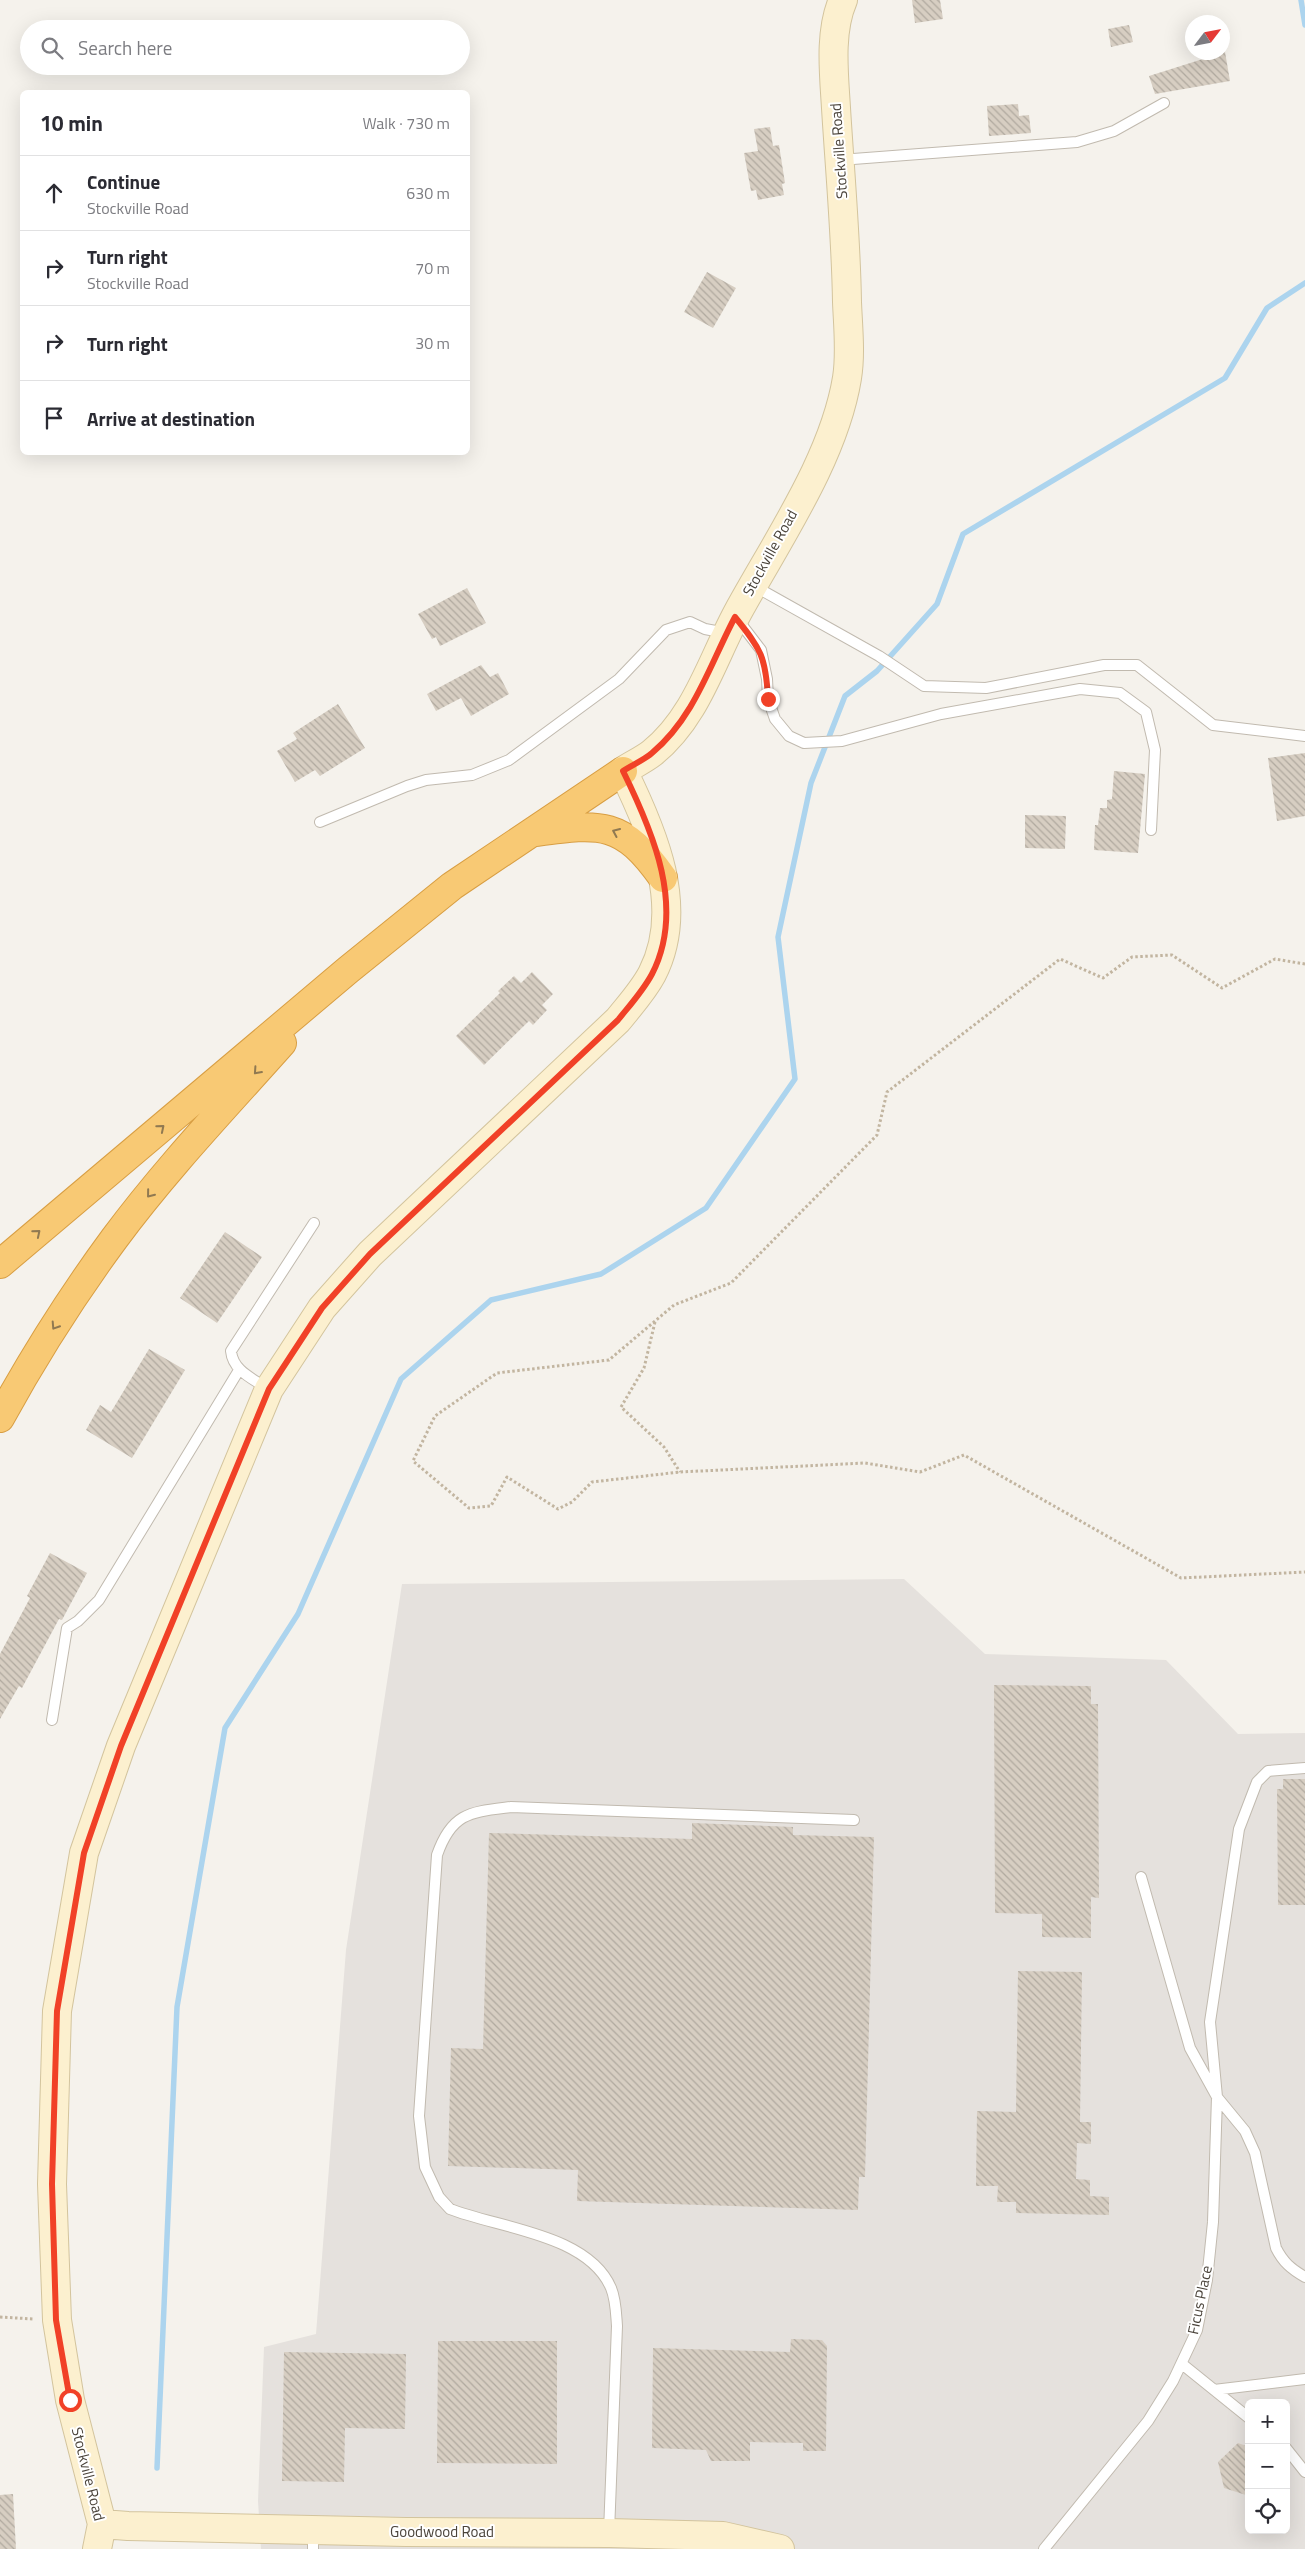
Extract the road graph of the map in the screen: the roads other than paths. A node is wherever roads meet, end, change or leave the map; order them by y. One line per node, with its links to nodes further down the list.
1 (843, 0): 3 (street, Stockville Road)
2 (1164, 103): 3 (lane)
3 (839, 160): 4 (street, Stockville Road)
4 (753, 585): 5 (street, Stockville Road); 6 (lane)
5 (731, 625): 7 (street, Stockville Road); 8 (lane); 9 (lane)
6 (1305, 736)
7 (623, 771): 10 (highway); 11 (street, Stockville Road)
8 (320, 822)
9 (1150, 830)
10 (528, 834): 11 (highway, one-way to 10); 12 (highway)
11 (663, 878): 16 (street, Stockville Road)
12 (348, 970): 14 (highway, one-way to 12); 17 (highway, one-way to 17)
13 (314, 1223): 15 (lane)
14 (0, 1264)
15 (239, 1370): 16 (lane); 18 (lane)
16 (269, 1389): 31 (street, Stockville Road)
17 (0, 1418)
18 (52, 1720)
19 (1305, 1768): 22 (lane, Ficus Place)
20 (854, 1820): 30 (lane)
21 (1141, 1877): 22 (lane)
22 (1217, 2098): 23 (lane); 24 (lane, Ficus Place)
23 (1305, 2277)
24 (1182, 2364): 26 (lane); 34 (lane, Ficus Place)
25 (1305, 2379): 26 (lane)
26 (1214, 2390): 27 (lane)
27 (1245, 2415)
28 (1290, 2453): 29 (lane)
29 (1305, 2472)
30 (609, 2532): 32 (street, Goodwood Road); 33 (street, Goodwood Road)
31 (100, 2536): 32 (street, Goodwood Road)
32 (313, 2539)
33 (780, 2549)
34 (1044, 2549)

